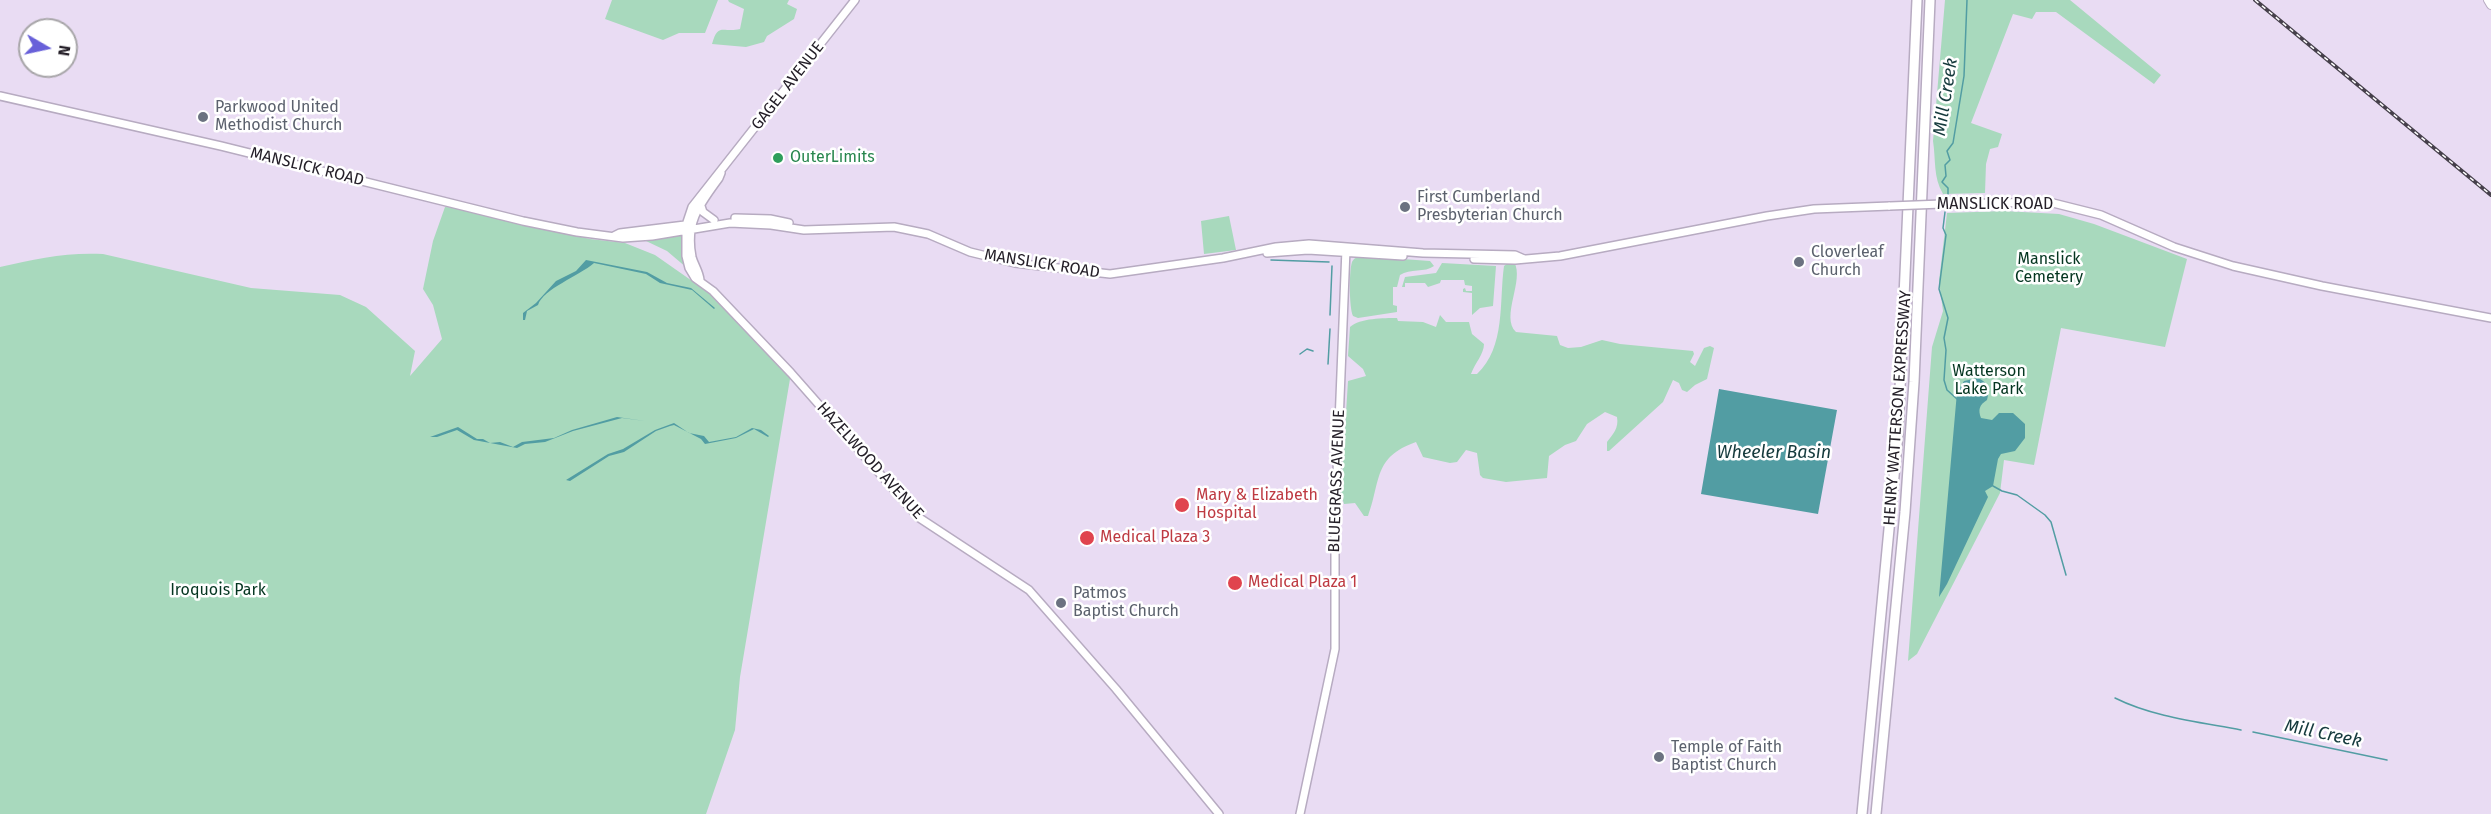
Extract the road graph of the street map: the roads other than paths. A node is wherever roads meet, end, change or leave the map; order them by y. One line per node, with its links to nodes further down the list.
1 (855, 0): 7 (main road, GAGEL AVENUE)
2 (1917, 0): 16 (highway, HENRY WATTERSON EXPRESSWAY)
3 (1930, 0): 17 (highway, HENRY WATTERSON EXPRESSWAY)
4 (2488, 0): 5 (main road)
5 (2491, 5)
6 (0, 96): 11 (main road, MANSLICK ROAD)
7 (721, 171): 8 (main road, GAGEL AVENUE); 11 (main road, GAGEL AVENUE)
8 (700, 202): 9 (main road); 11 (main road, GAGEL AVENUE)
9 (714, 220): 10 (main road, MANSLICK ROAD); 11 (main road, MANSLICK ROAD)
10 (730, 221): 11 (main road, MANSLICK ROAD); 12 (main road, MANSLICK ROAD)
11 (689, 226): 14 (main road, HAZELWOOD AVENUE)
12 (1346, 249): 13 (main road, MANSLICK ROAD, bridge); 15 (main road, BLUEGRASS AVENUE)
13 (2491, 318)
14 (1219, 814)
15 (1300, 814)
16 (1862, 814)
17 (1876, 814)

